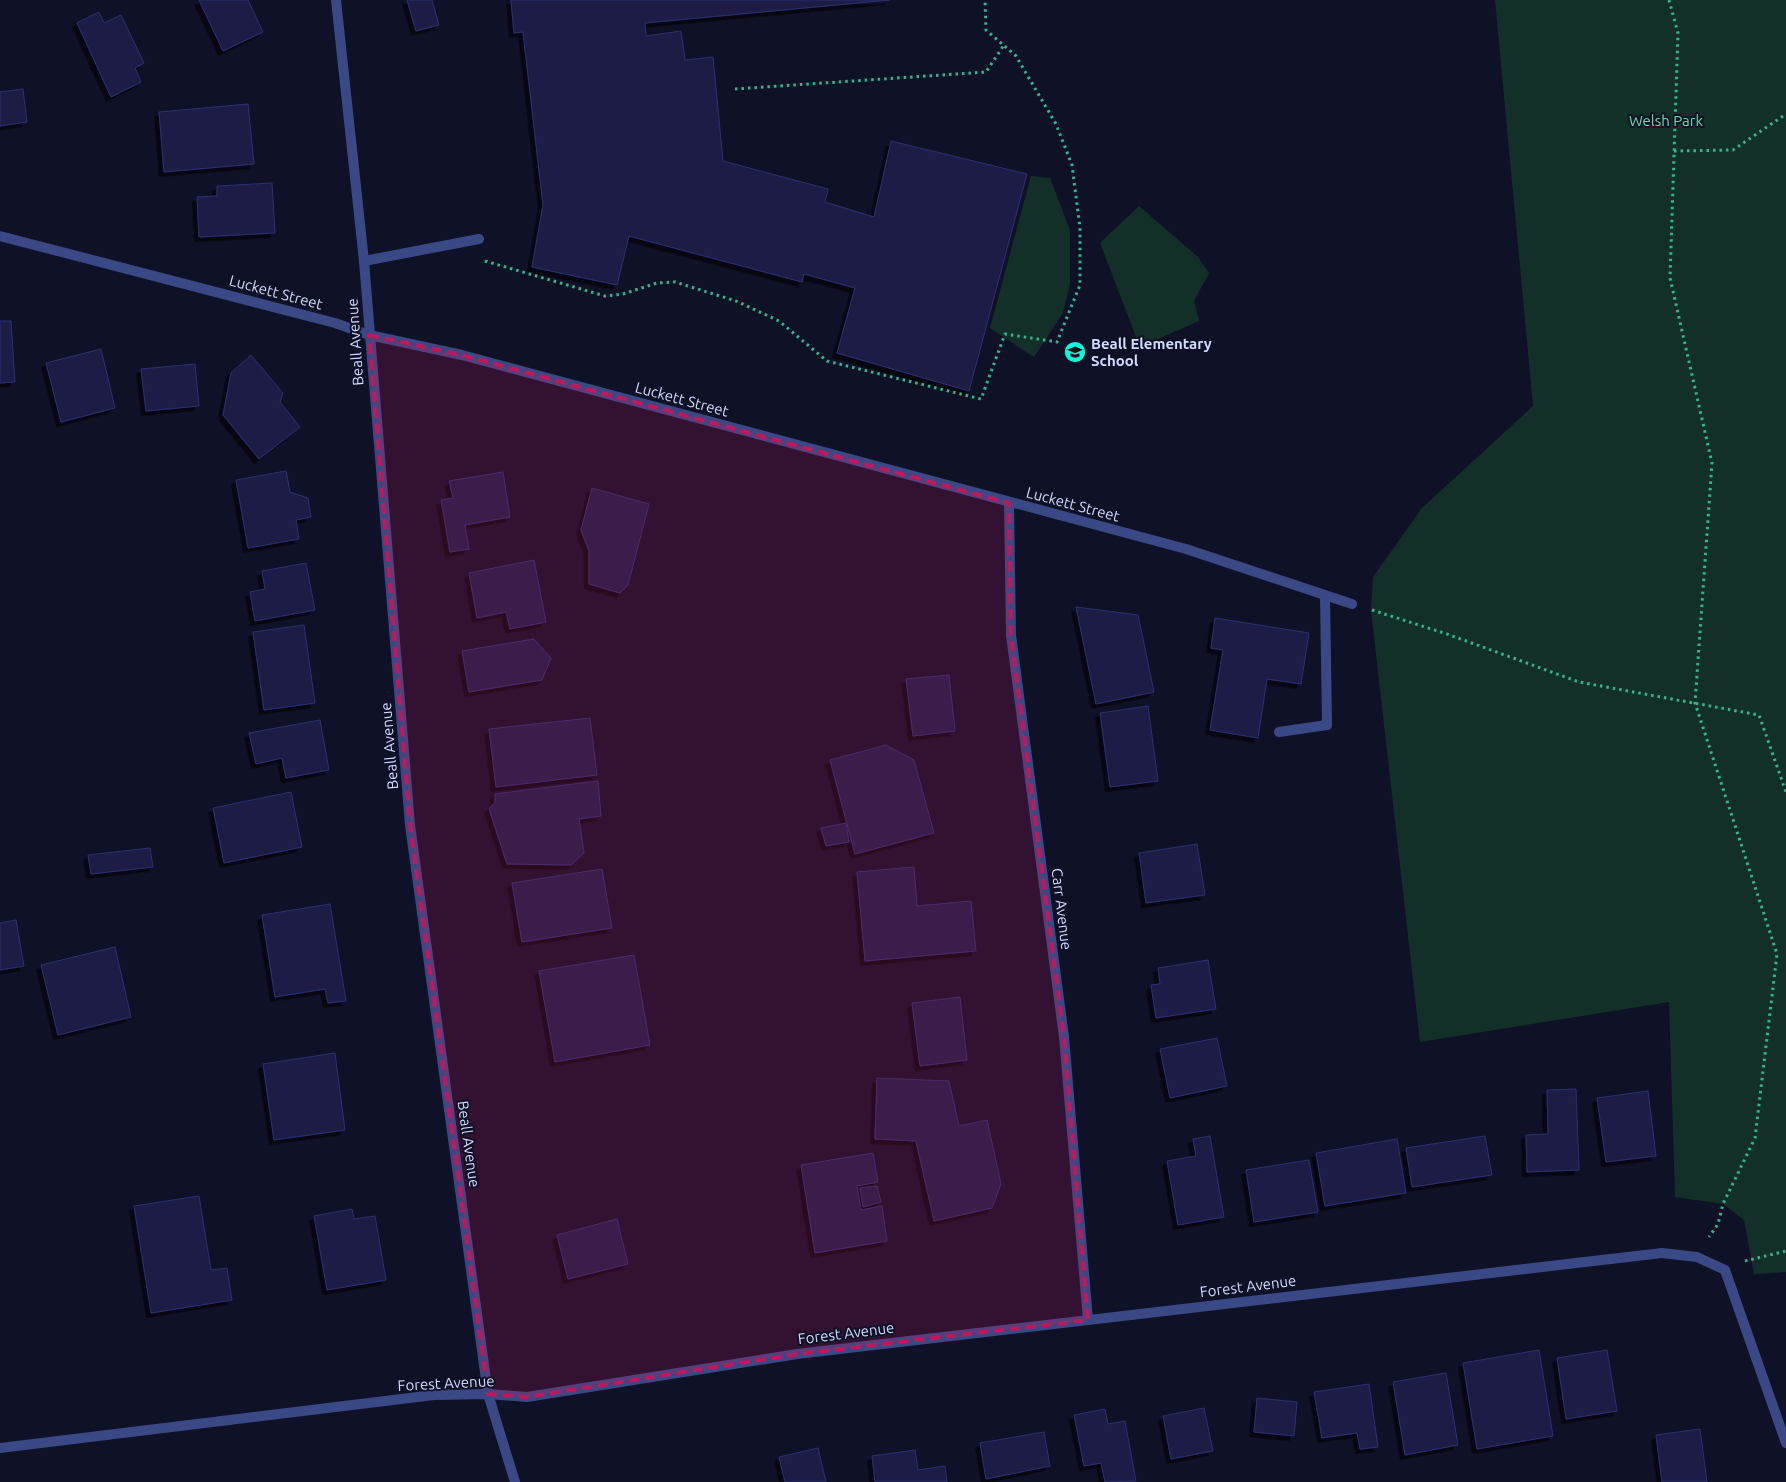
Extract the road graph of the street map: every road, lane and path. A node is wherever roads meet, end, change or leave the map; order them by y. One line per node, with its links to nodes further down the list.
1 (336, 0): 11 (street, Beall Avenue)
2 (985, 0): 4 (path)
3 (1669, 0): 7 (path)
4 (1004, 46): 5 (path); 10 (path)
5 (735, 89)
6 (1786, 114): 7 (path)
7 (1674, 151): 16 (path)
8 (0, 236): 12 (street, Luckett Street)
9 (479, 239): 11 (street)
10 (476, 258)
11 (364, 262): 12 (street, Beall Avenue)
12 (369, 335): 13 (street, Luckett Street); 23 (street, Beall Avenue)
13 (1009, 502): 14 (street, Luckett Street); 22 (street, Carr Avenue)
14 (1326, 595): 15 (street, Luckett Street); 17 (street)
15 (1352, 604): 16 (path)
16 (1695, 703): 18 (path); 20 (path)
17 (1279, 732)
18 (1786, 792)
19 (1786, 1251): 21 (path)
20 (1697, 1257): 21 (street); 22 (street, Forest Avenue)
21 (1725, 1270): 24 (street)
22 (1088, 1320): 23 (street, Forest Avenue)
23 (488, 1394): 25 (street, Forest Avenue); 26 (street, Beall Avenue)
24 (1786, 1443)
25 (0, 1448)
26 (515, 1482)

